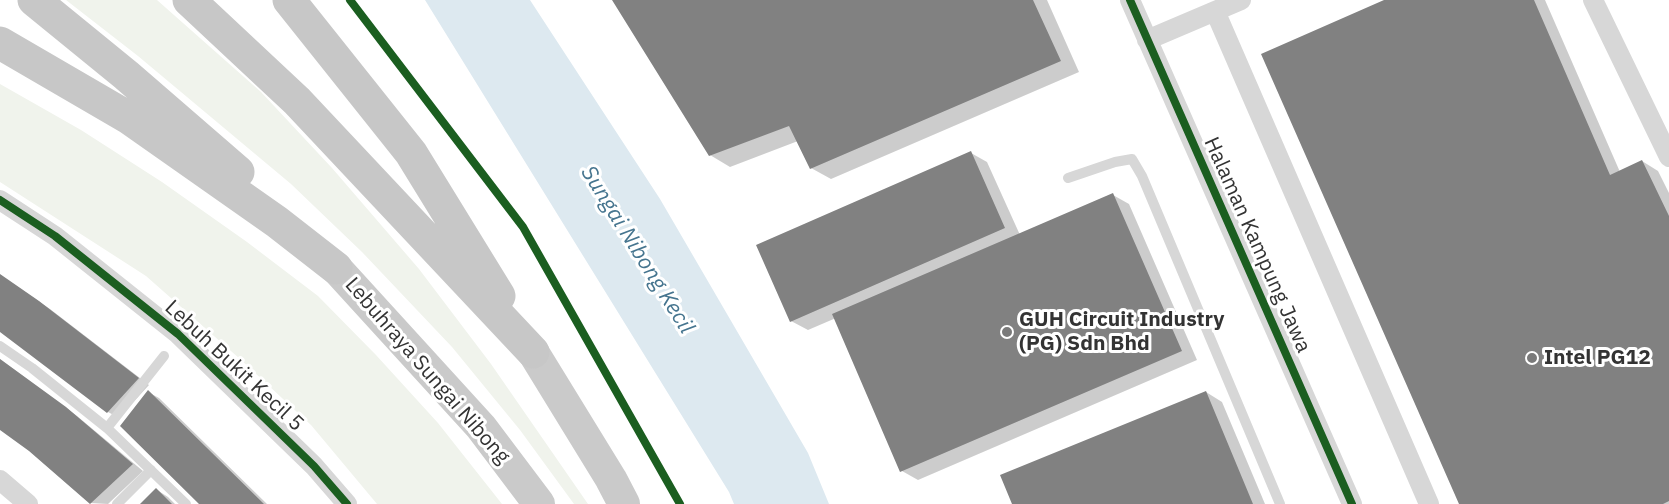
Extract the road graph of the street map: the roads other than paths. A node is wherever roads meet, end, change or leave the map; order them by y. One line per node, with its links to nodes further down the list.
1 (34, 0): 13 (highway)
2 (189, 0): 15 (highway)
3 (289, 0): 15 (highway)
4 (1130, 0): 8 (street, Halaman Kampung Jawa)
5 (1241, 0): 7 (street)
6 (1593, 0): 10 (street)
7 (1215, 11): 8 (street); 28 (street)
8 (1147, 40): 27 (street, Halaman Kampung Jawa)
9 (0, 43): 13 (highway)
10 (1669, 157)
11 (1068, 178): 26 (lane)
12 (0, 200): 23 (street, Lebuh Bukit Kecil 5)
13 (336, 268): 24 (main road, Lebuhraya Sungai Nibong)
14 (0, 346): 17 (lane)
15 (533, 352): 25 (main road)
16 (164, 356): 17 (lane)
17 (107, 428): 18 (lane)
18 (151, 470): 21 (lane); 22 (lane)
19 (0, 480): 20 (street)
20 (28, 504)
21 (117, 504)
22 (186, 504)
23 (347, 504)
24 (539, 504)
25 (624, 504)
26 (1280, 504)
27 (1352, 504)
28 (1429, 504)

